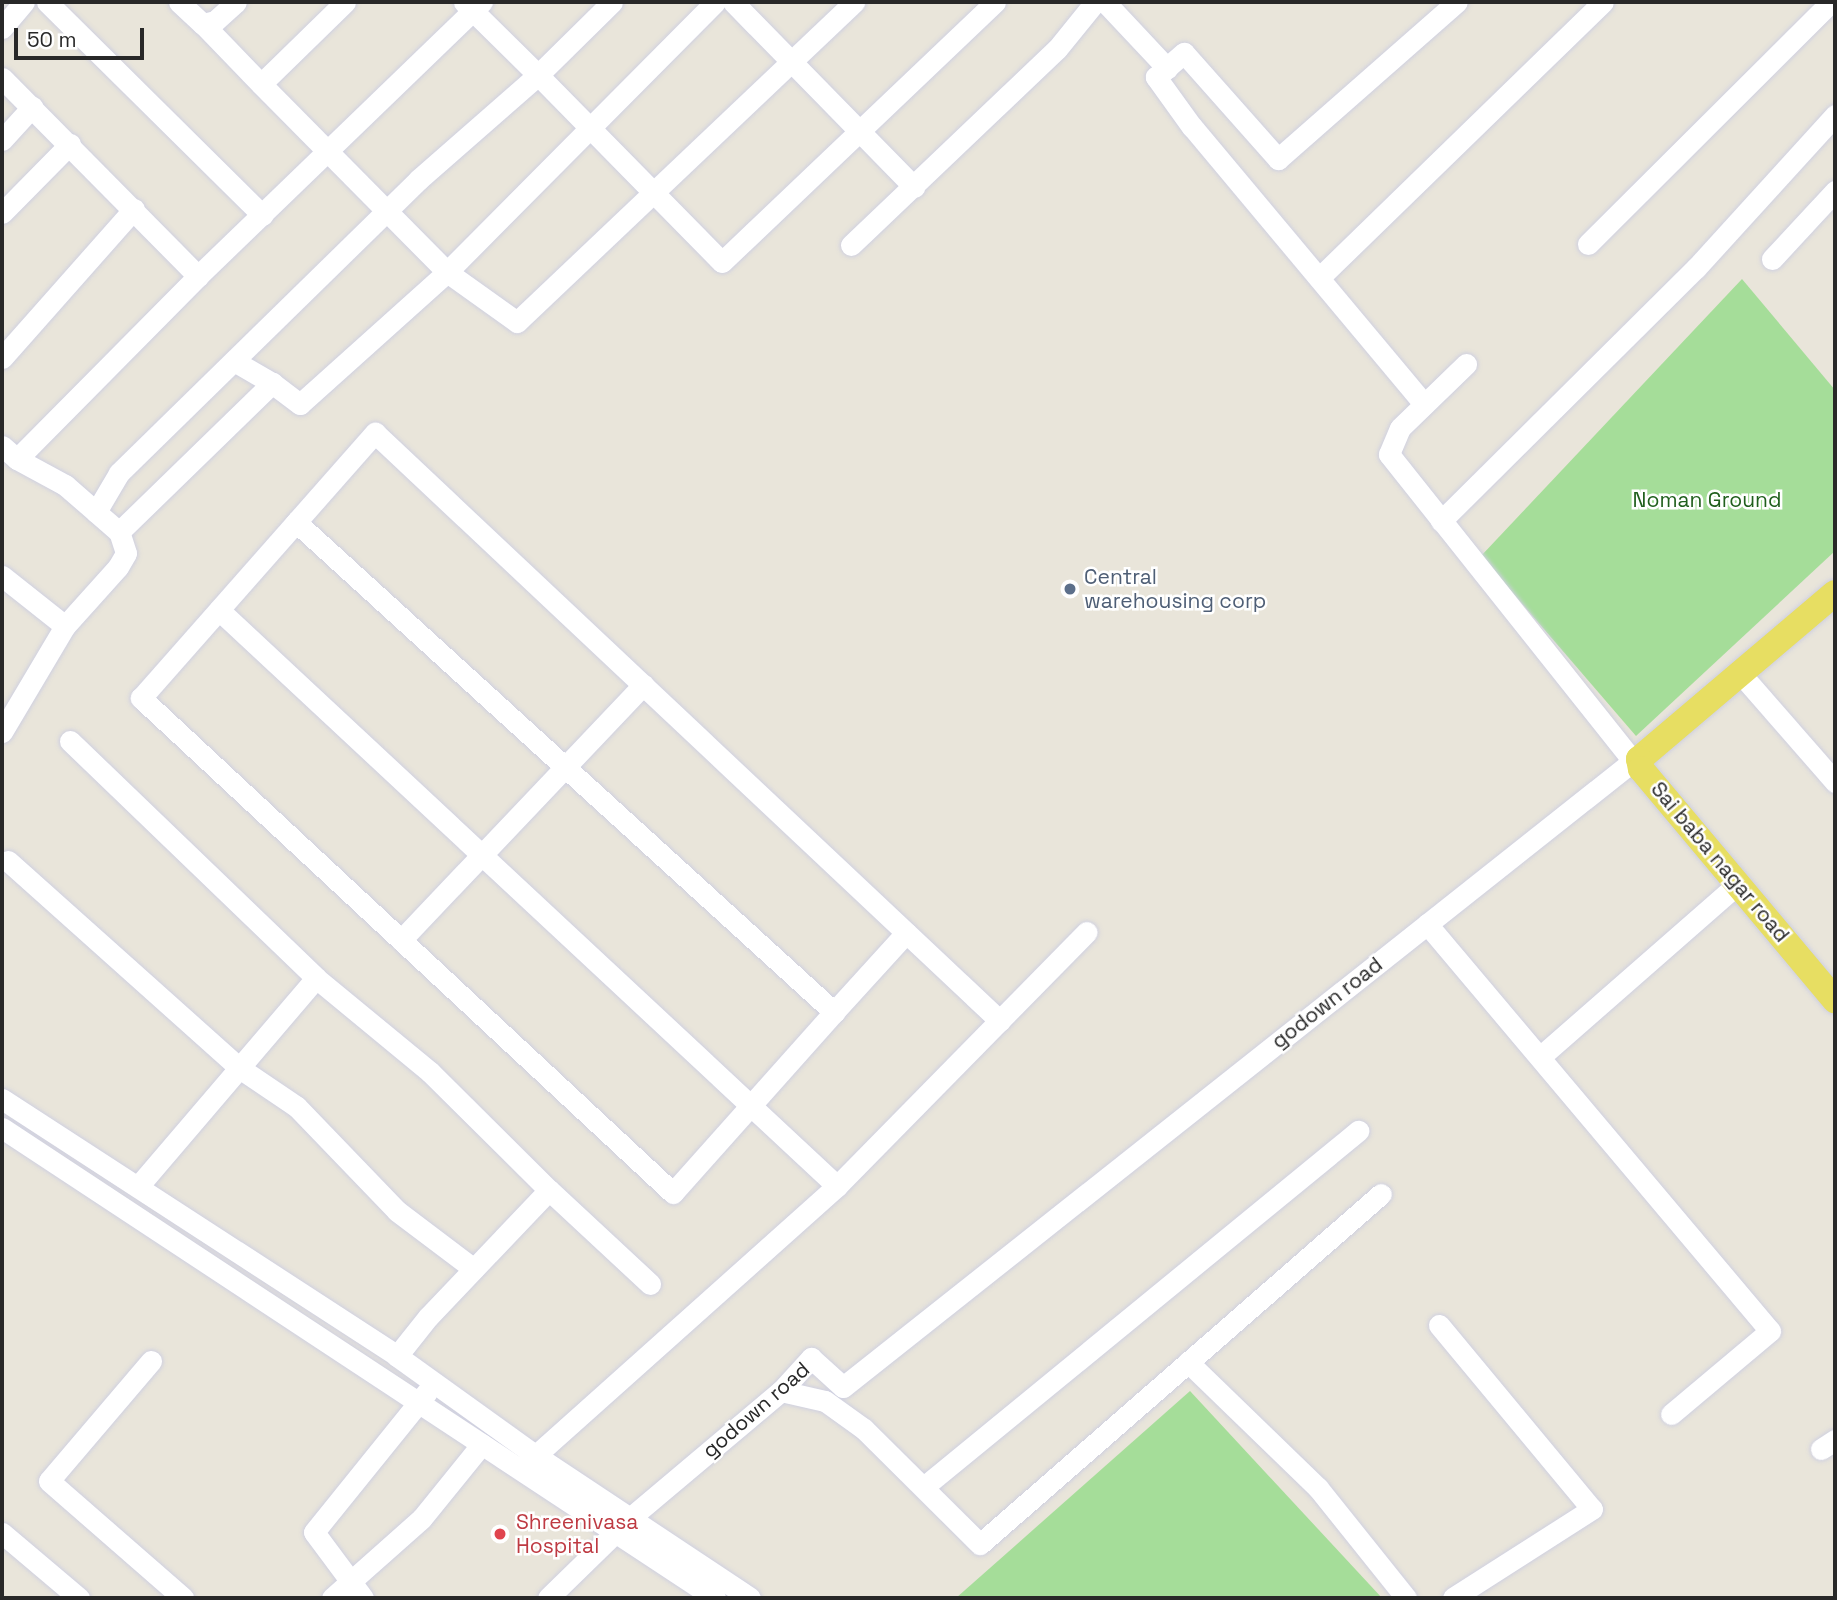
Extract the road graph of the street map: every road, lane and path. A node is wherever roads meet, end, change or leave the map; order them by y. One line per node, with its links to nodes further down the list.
1 (24, 2): 18 (street)
2 (47, 2): 37 (street)
3 (179, 2): 17 (street)
4 (236, 2): 17 (street)
5 (345, 2): 23 (street)
6 (612, 2): 21 (street)
7 (715, 2): 26 (street)
8 (733, 2): 19 (street)
9 (854, 2): 19 (street)
10 (995, 2): 27 (street)
11 (1095, 2): 31 (street)
12 (1105, 2): 20 (street)
13 (1457, 2): 20 (street)
14 (1603, 2): 43 (street)
15 (1830, 2): 38 (street)
16 (473, 5): 21 (street); 30 (street)
17 (203, 24): 23 (street)
18 (2, 28)
19 (794, 60): 27 (street); 32 (street)
20 (1167, 68): 43 (street)
21 (538, 75): 26 (street); 35 (street)
22 (2, 78): 24 (street)
23 (261, 84): 30 (street)
24 (32, 107): 28 (street); 29 (street)
25 (1835, 115): 51 (street)
26 (592, 129): 32 (street); 41 (street)
27 (861, 132): 31 (street); 32 (street)
28 (2, 140)
29 (70, 144): 34 (street); 36 (street)
30 (330, 153): 35 (street); 37 (street)
31 (914, 187): 39 (street)
32 (653, 191): 41 (street)
33 (1835, 191): 40 (street)
34 (134, 209): 42 (street); 44 (street)
35 (386, 210): 41 (street); 45 (street)
36 (2, 213)
37 (262, 215): 42 (street)
38 (1588, 244)
39 (851, 245)
40 (1772, 259)
41 (447, 272): 47 (street)
42 (198, 276): 49 (street)
43 (1319, 278): 48 (street)
44 (2, 358)
45 (234, 361): 47 (street); 50 (street)
46 (1466, 364): 48 (street)
47 (272, 383): 53 (street)
48 (1424, 404): 51 (street)
49 (10, 453): 50 (street)
50 (96, 512): 53 (street)
51 (1441, 521): 62 (street)
52 (296, 522): 56 (street); 59 (street); 63 (street)
53 (119, 532): 57 (street)
54 (2, 576): 57 (street)
55 (1835, 593): 58 (main road, Sai baba nagar road)
56 (219, 610): 65 (street); 71 (street)
57 (65, 626): 60 (street)
58 (1740, 673): 62 (main road, Sai baba nagar road); 64 (street)
59 (643, 685): 63 (street); 70 (street)
60 (2, 732)
61 (69, 741): 72 (street)
62 (1636, 760): 67 (main road, Sai baba nagar road); 68 (street, godown road)
63 (565, 767): 65 (street); 74 (street)
64 (1835, 782)
65 (482, 856): 71 (street); 79 (street)
66 (8, 861): 77 (street)
67 (1739, 883): 73 (main road, Sai baba nagar road); 76 (street)
68 (1427, 924): 76 (street); 93 (street, godown road)
69 (1087, 932): 75 (street)
70 (906, 933): 74 (street); 75 (street)
71 (401, 940): 79 (street)
72 (316, 978): 77 (street); 84 (street)
73 (1835, 1000)
74 (834, 1012): 79 (street)
75 (1000, 1021): 83 (street)
76 (1540, 1057): 95 (street)
77 (237, 1067): 82 (street); 86 (street)
78 (2, 1099): 82 (street)
79 (750, 1106): 83 (street)
80 (2, 1128): 94 (street)
81 (1358, 1131): 98 (street)
82 (139, 1185): 89 (street)
83 (836, 1186): 97 (street)
84 (549, 1190): 86 (street); 87 (street)
85 (1381, 1194): 91 (street)
86 (474, 1269): 89 (street)
87 (650, 1284)
88 (1439, 1325): 109 (street)
89 (397, 1356): 92 (street)
90 (151, 1361): 103 (street)
91 (1188, 1362): 98 (street); 108 (street)
92 (434, 1383): 94 (street); 97 (street)
93 (781, 1391): 98 (street); 99 (street, godown road)
94 (419, 1401): 96 (street); 101 (street)
95 (1671, 1414)
96 (482, 1444): 97 (street); 101 (street)
97 (527, 1463): 99 (street)
98 (926, 1485)
99 (622, 1525): 105 (street, godown road); 106 (street); 107 (street)
100 (2, 1533): 102 (street)
101 (358, 1589): 104 (street)
102 (79, 1598)
103 (183, 1598)
104 (332, 1598)
105 (548, 1598)
106 (715, 1598)
107 (750, 1598)
108 (1406, 1598)
109 (1453, 1598)

